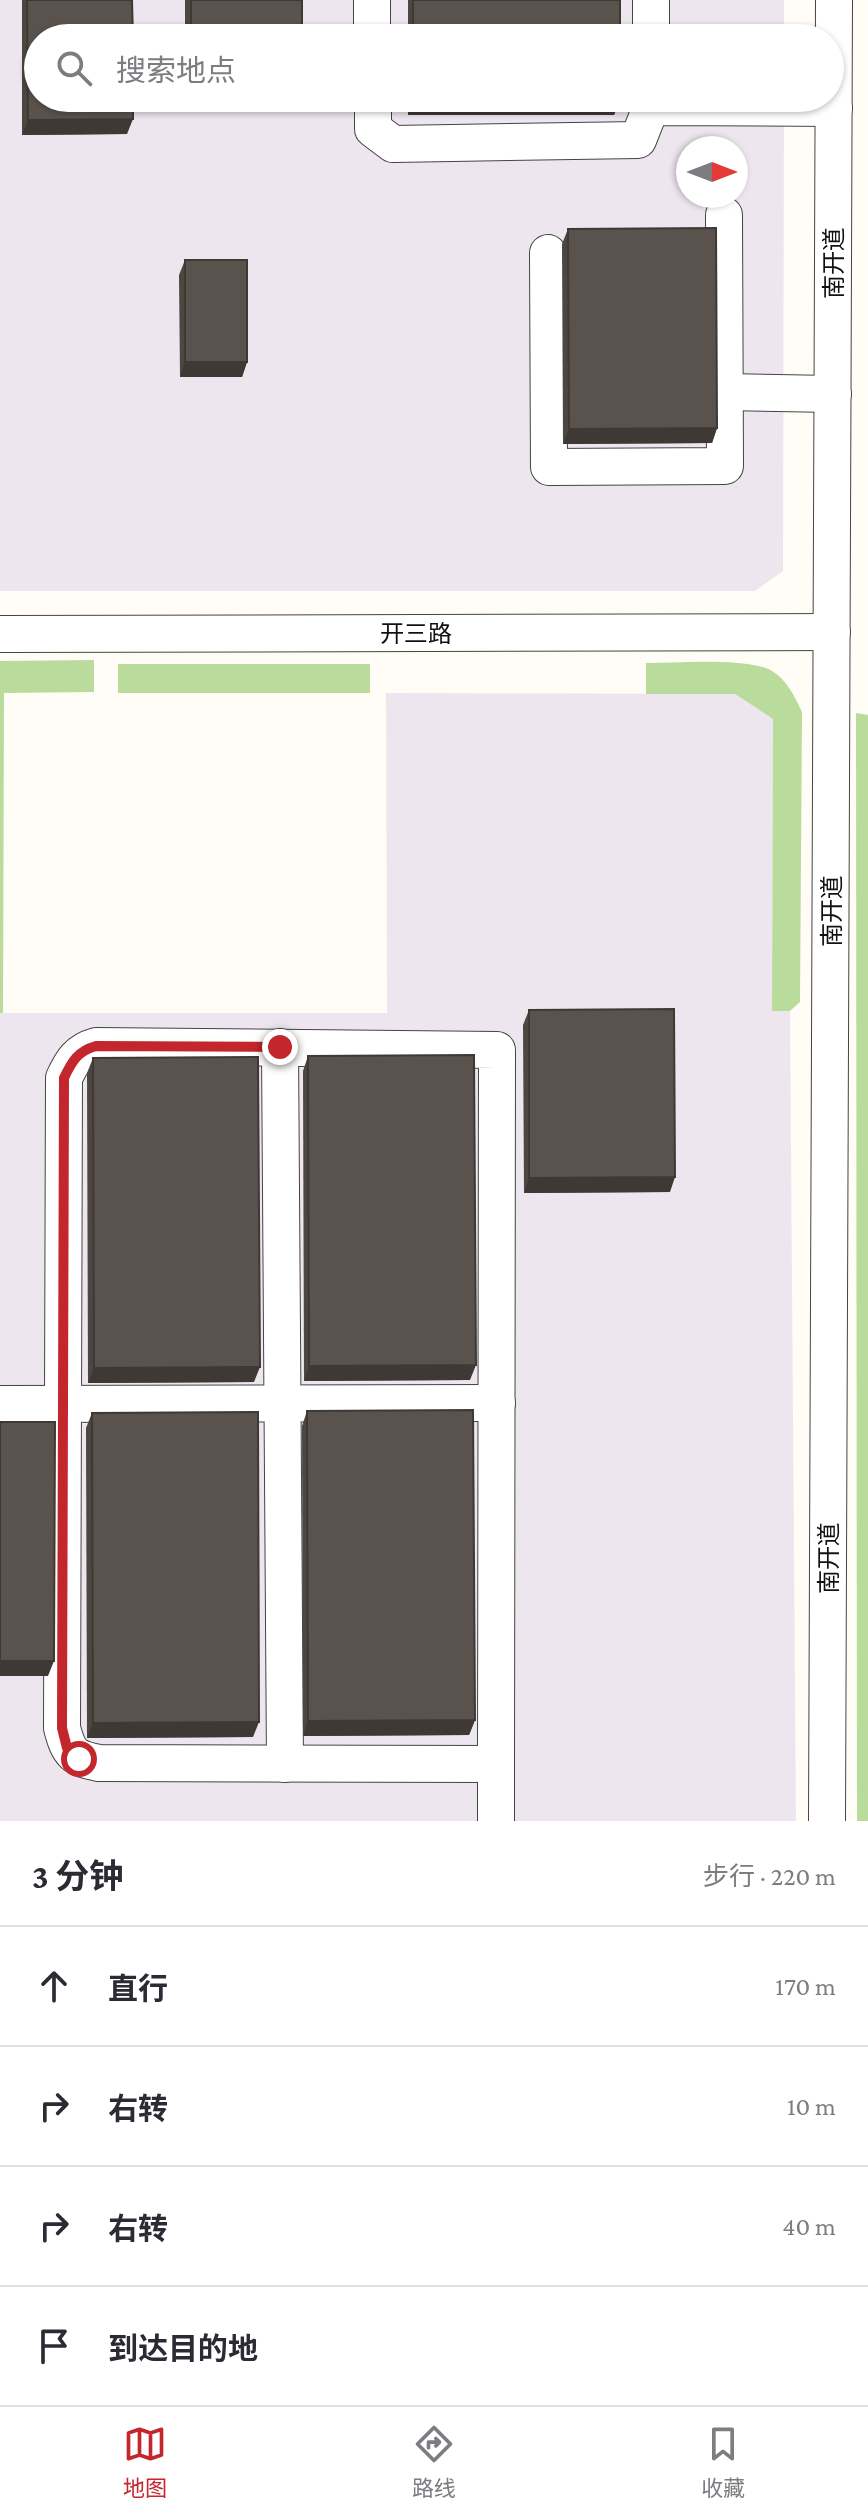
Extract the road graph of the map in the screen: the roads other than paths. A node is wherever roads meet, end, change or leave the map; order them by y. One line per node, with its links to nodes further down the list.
1 (372, 0): 4 (street)
2 (651, 0): 5 (street)
3 (834, 0): 6 (street, 南开道)
4 (372, 24)
5 (651, 24)
6 (834, 24)
7 (373, 112): 8 (street)
8 (648, 112)
9 (834, 112): 13 (street, 南开道)
10 (724, 215): 12 (street)
11 (548, 253): 12 (street)
12 (725, 392): 13 (street)
13 (833, 394): 14 (street, 南开道)
14 (832, 632): 15 (street, 开三路); 24 (street, 南开道)
15 (0, 634)
16 (280, 1047): 17 (street); 18 (street); 20 (street)
17 (64, 1403): 19 (street); 20 (street); 21 (street)
18 (497, 1403): 20 (street); 22 (street)
19 (0, 1404)
20 (282, 1404): 21 (street)
21 (285, 1764): 22 (street)
22 (496, 1764): 23 (street)
23 (496, 1821)
24 (827, 1821)

